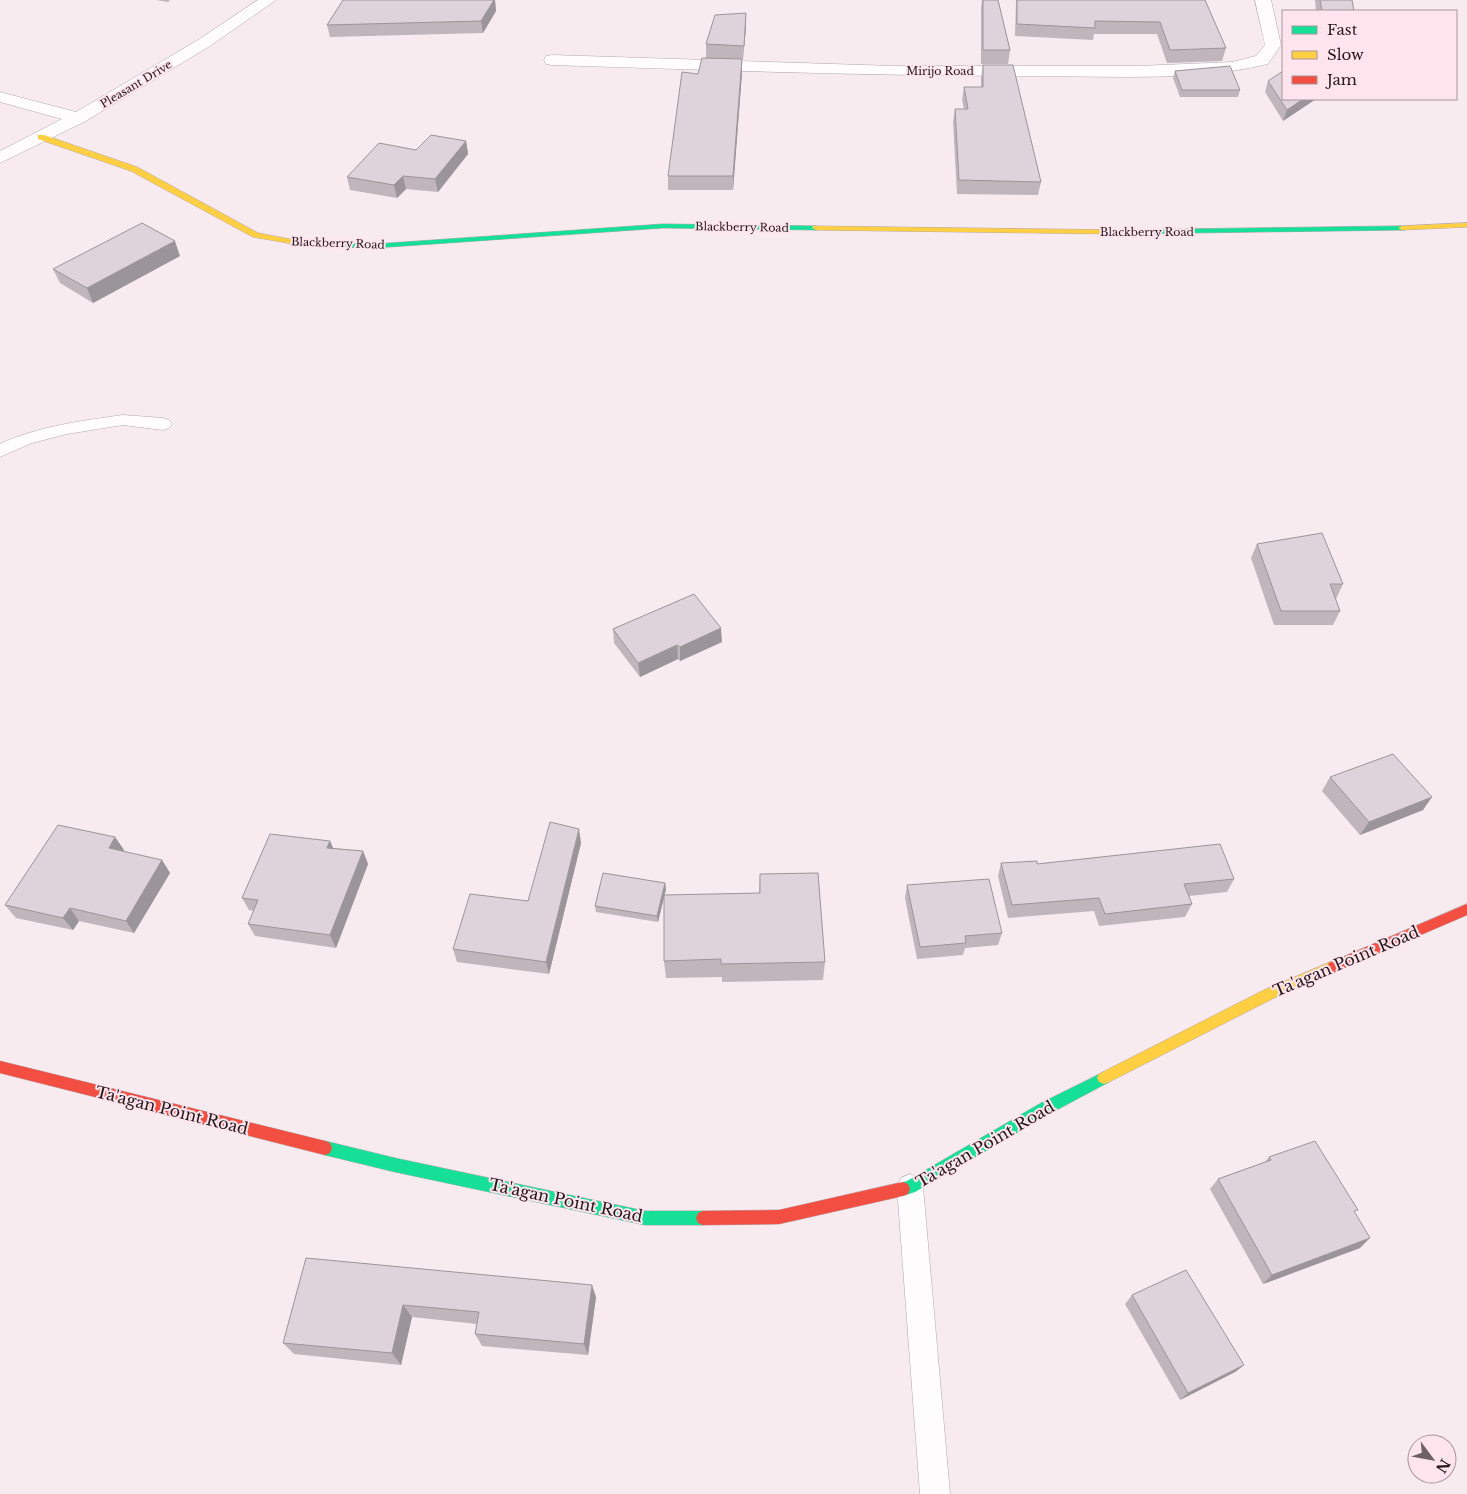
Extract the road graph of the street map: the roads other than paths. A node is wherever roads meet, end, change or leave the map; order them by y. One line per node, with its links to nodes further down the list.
1 (268, 0): 5 (street, Pleasant Drive)
2 (1263, 0): 3 (street, Mirijo Road)
3 (552, 60)
4 (0, 97): 5 (street)
5 (78, 118): 6 (street, Pleasant Drive)
6 (41, 137): 7 (street, Pleasant Drive); 8 (street, Blackberry Road)
7 (0, 158)
8 (1467, 225)
9 (164, 424): 10 (lane)
10 (0, 451)
11 (1467, 909): 13 (street, Ta'agan Point Road)
12 (0, 1067): 13 (street, Ta'agan Point Road)
13 (910, 1187): 14 (lane)
14 (935, 1494)

